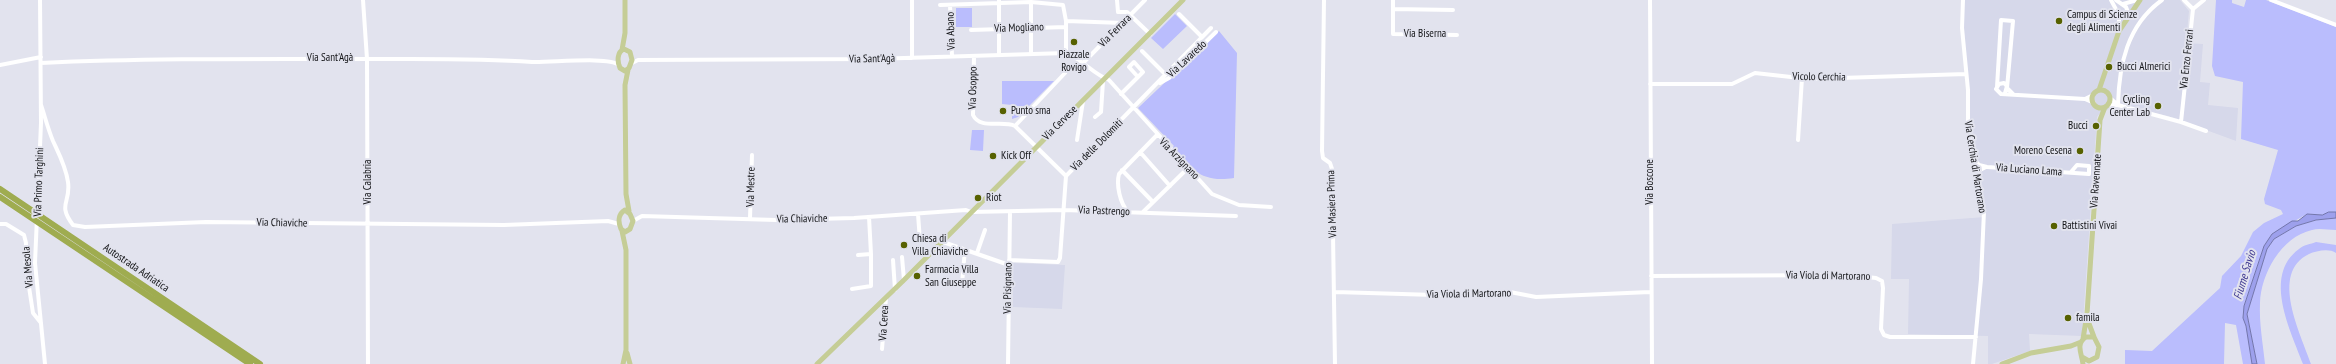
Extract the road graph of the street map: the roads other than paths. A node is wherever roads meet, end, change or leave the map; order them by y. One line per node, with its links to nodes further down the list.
1 (40, 0): 54 (street, Via Primo Targhini)
2 (363, 0): 56 (street, Via Calabria)
3 (625, 0): 40 (main road)
4 (912, 0): 55 (street)
5 (1145, 0): 28 (street, Via Ferrara)
6 (1183, 0): 41 (main road, Via Cervese)
7 (1324, 0): 153 (street, Via Masiera Prima)
8 (1393, 0): 24 (street)
9 (1650, 0): 74 (street, Via Boscone)
10 (1963, 0): 68 (street, Via Cerchia di Martorano)
11 (2110, 0): 38 (street)
12 (2116, 0): 21 (street)
13 (2162, 0): 89 (street)
14 (2184, 0): 25 (street)
15 (2204, 0): 25 (street)
16 (2271, 0): 32 (street)
17 (2137, 1): 21 (street); 29 (main road)
18 (999, 2): 19 (street); 23 (street); 36 (street)
19 (1031, 2): 30 (street); 34 (street)
20 (1118, 2): 28 (street)
21 (2123, 4): 29 (street)
22 (940, 5): 23 (street)
23 (950, 5): 52 (street, Via Abano)
24 (1393, 9): 26 (street); 42 (street, Via Biserna)
25 (2193, 9): 94 (street, Via Enzo Ferrari)
26 (1453, 10)
27 (1179, 14): 43 (street)
28 (1130, 15): 31 (street, Via Ferrara); 41 (street)
29 (2129, 15): 38 (main road)
30 (1066, 21): 31 (street); 33 (street)
31 (1123, 23): 59 (street, Via Ferrara)
32 (2336, 25)
33 (1066, 27): 34 (street, Via Mogliano); 47 (street)
34 (1031, 28): 36 (street, Via Mogliano); 48 (street)
35 (1211, 28): 43 (street, Via Lavaredo)
36 (999, 29): 37 (street, Via Mogliano); 49 (street)
37 (971, 30)
38 (2119, 31): 69 (main road)
39 (1216, 32): 73 (street, Via Lavaredo)
40 (625, 33): 44 (main road); 45 (main road)
41 (1150, 34): 72 (main road, Via Cervese)
42 (1457, 35)
43 (1202, 37): 67 (street, Via Lavaredo)
44 (622, 50): 45 (main road); 50 (main road)
45 (628, 50): 51 (main road)
46 (1142, 51): 67 (street)
47 (1066, 53): 48 (street, Via Sant'Agà); 59 (street, Via Sant'Agà)
48 (1031, 54): 49 (street, Via Sant'Agà)
49 (999, 55): 53 (street, Via Sant'Agà)
50 (618, 56): 57 (street); 63 (main road)
51 (631, 56): 58 (street); 61 (main road)
52 (952, 56): 53 (street, Via Sant'Agà); 55 (street, Via Sant'Agà)
53 (974, 56): 95 (street, Via Osoppo)
54 (41, 57): 60 (street, Via Primo Targhini); 62 (street)
55 (912, 58): 58 (street, Via Sant'Agà)
56 (367, 59): 57 (street, Via Sant'Agà); 60 (street, Via Sant'Agà); 133 (street, Via Calabria)
57 (608, 60): 63 (street, Via Sant'Agà)
58 (638, 60): 61 (street)
59 (1084, 62): 72 (street, Via Sant'Agà)
60 (41, 63): 87 (street, Via Primo Targhini)
61 (632, 64): 65 (main road)
62 (0, 65)
63 (619, 65): 64 (main road)
64 (622, 70): 65 (main road); 75 (main road)
65 (628, 70): 75 (main road)
66 (1065, 73): 95 (street)
67 (1165, 74): 73 (street, Via Lavaredo)
68 (1966, 74): 71 (street, Vicolo Cerchia); 103 (street, Via Cerchia di Martorano)
69 (2104, 75): 78 (main road); 79 (main road)
70 (1138, 77): 81 (street)
71 (1802, 78): 74 (street, Vicolo Cerchia); 99 (street)
72 (1104, 80): 81 (street, Via Arzignano); 86 (main road, Via Cervese); 92 (street)
73 (1157, 84): 91 (street, Via Lavaredo)
74 (1650, 84): 148 (street, Via Boscone)
75 (625, 85): 113 (main road)
76 (1997, 87): 77 (street); 77 (street); 80 (street)
77 (2007, 88): 80 (street); 82 (street)
78 (2099, 90): 79 (main road); 83 (main road)
79 (2107, 92): 84 (main road)
80 (2005, 93): 82 (street)
81 (1121, 94): 91 (street, Via Arzignano)
82 (2013, 94): 85 (street)
83 (2093, 95): 85 (street); 88 (main road)
84 (2110, 98): 89 (street); 90 (main road)
85 (2085, 99): 88 (street)
86 (1083, 101): 98 (street); 100 (main road, Via Cervese)
87 (41, 105): 133 (street, Via Chiaviche); 157 (street, Via Primo Targhini)
88 (2095, 105): 90 (main road); 93 (main road, Via Ravennate)
89 (2118, 105): 90 (street); 94 (street)
90 (2106, 106): 93 (main road, Via Ravennate)
91 (1134, 108): 97 (street, Via Arzignano); 109 (street, Via delle Dolomiti)
92 (1095, 117)
93 (2100, 120): 156 (main road, Via Ravennate)
94 (2181, 122): 96 (street)
95 (1015, 126): 100 (street)
96 (2206, 132)
97 (1157, 136): 101 (street); 106 (street, Via Arzignano)
98 (1077, 140)
99 (1798, 140)
100 (1036, 147): 109 (street); 119 (main road, Via Cervese)
101 (1140, 152): 107 (street); 111 (street)
102 (752, 155): 129 (street, Via Mestre)
103 (1973, 157): 104 (street, Via Cerchia di Martorano); 105 (street, Via Luciano Lama)
104 (1974, 168): 105 (street); 110 (street, Via Cerchia di Martorano)
105 (1980, 168): 108 (street, Via Luciano Lama); 110 (street, Via Luciano Lama)
106 (1188, 169): 111 (street); 116 (street, Via Arzignano)
107 (1122, 170): 115 (street); 121 (street)
108 (2071, 172)
109 (1066, 176): 117 (street, Via delle Dolomiti)
110 (1976, 180): 158 (street, Via Cerchia di Martorano)
111 (1170, 186): 115 (street)
112 (0, 189): 168 (highway, Autostrada Adriatica)
113 (626, 194): 118 (main road); 123 (main road)
114 (0, 197): 167 (highway, Autostrada Adriatica)
115 (1153, 202): 122 (street)
116 (1271, 207)
117 (1064, 210): 120 (street, Via Pastrengo); 121 (street, Via Pastrengo); 147 (street, Via delle Dolomiti)
118 (622, 211): 123 (main road); 128 (main road)
119 (971, 212): 120 (street, Via Pastrengo); 124 (street, Via Chiaviche); 139 (main road, Via Cervese)
120 (1010, 212): 147 (street, Via Pisignano)
121 (1128, 212): 122 (street, Via Pastrengo)
122 (1143, 212): 126 (street, Via Pastrengo)
123 (630, 213): 125 (street, Via Chiaviche); 131 (main road)
124 (918, 214): 127 (street, Via Chiaviche); 138 (street)
125 (642, 216): 129 (street, Via Chiaviche); 131 (street)
126 (1236, 216)
127 (869, 217): 129 (street, Via Chiaviche); 143 (street)
128 (619, 218): 130 (street); 134 (main road)
129 (750, 218)
130 (608, 221): 133 (street, Via Chiaviche); 134 (street, Via Chiaviche)
131 (633, 221): 137 (main road)
132 (0, 224): 157 (street, Via Mesola)
133 (368, 224): 169 (street, Via Calabria)
134 (619, 224): 136 (main road)
135 (986, 230): 142 (street)
136 (622, 231): 137 (main road); 141 (main road)
137 (629, 231): 141 (main road)
138 (920, 241)
139 (943, 242): 140 (street); 149 (main road, Via Cervese)
140 (965, 249): 142 (street); 150 (street)
141 (626, 250): 163 (main road)
142 (977, 253): 147 (street)
143 (870, 254): 144 (street); 151 (street)
144 (858, 255)
145 (902, 257): 149 (street)
146 (893, 260): 152 (street)
147 (1009, 262): 173 (street, Via Pisignano)
148 (1651, 276): 154 (street, Via Boscone); 158 (street, Via Viola di Martorano)
149 (904, 280): 152 (main road, Via Cervese)
150 (962, 284)
151 (852, 289)
152 (895, 290): 155 (main road, Via Cervese)
153 (1335, 292): 154 (street, Via Viola di Martorano); 174 (street, Via Masiera Prima)
154 (1650, 292): 175 (street, Via Boscone)
155 (886, 298): 162 (street, Via Cerea); 172 (main road, Via Cervese)
156 (2087, 314): 159 (main road, Via Ravennate); 160 (main road, Via Ravennate)
157 (42, 324): 166 (street, Via Primo Targhini)
158 (1976, 337): 176 (street, Via Cerchia di Martorano)
159 (2094, 337): 160 (main road); 165 (main road)
160 (2082, 340): 161 (main road); 164 (main road)
161 (2059, 348): 164 (main road); 177 (main road)
162 (882, 349)
163 (626, 350): 170 (main road); 171 (main road)
164 (2081, 356): 165 (main road); 178 (main road)
165 (2090, 362)
166 (45, 364)
167 (250, 364)
168 (260, 364)
169 (368, 364)
170 (623, 364)
171 (630, 364)
172 (817, 364)
173 (1008, 364)
174 (1335, 364)
175 (1652, 364)
176 (1974, 364)
177 (2002, 364)
178 (2083, 364)

